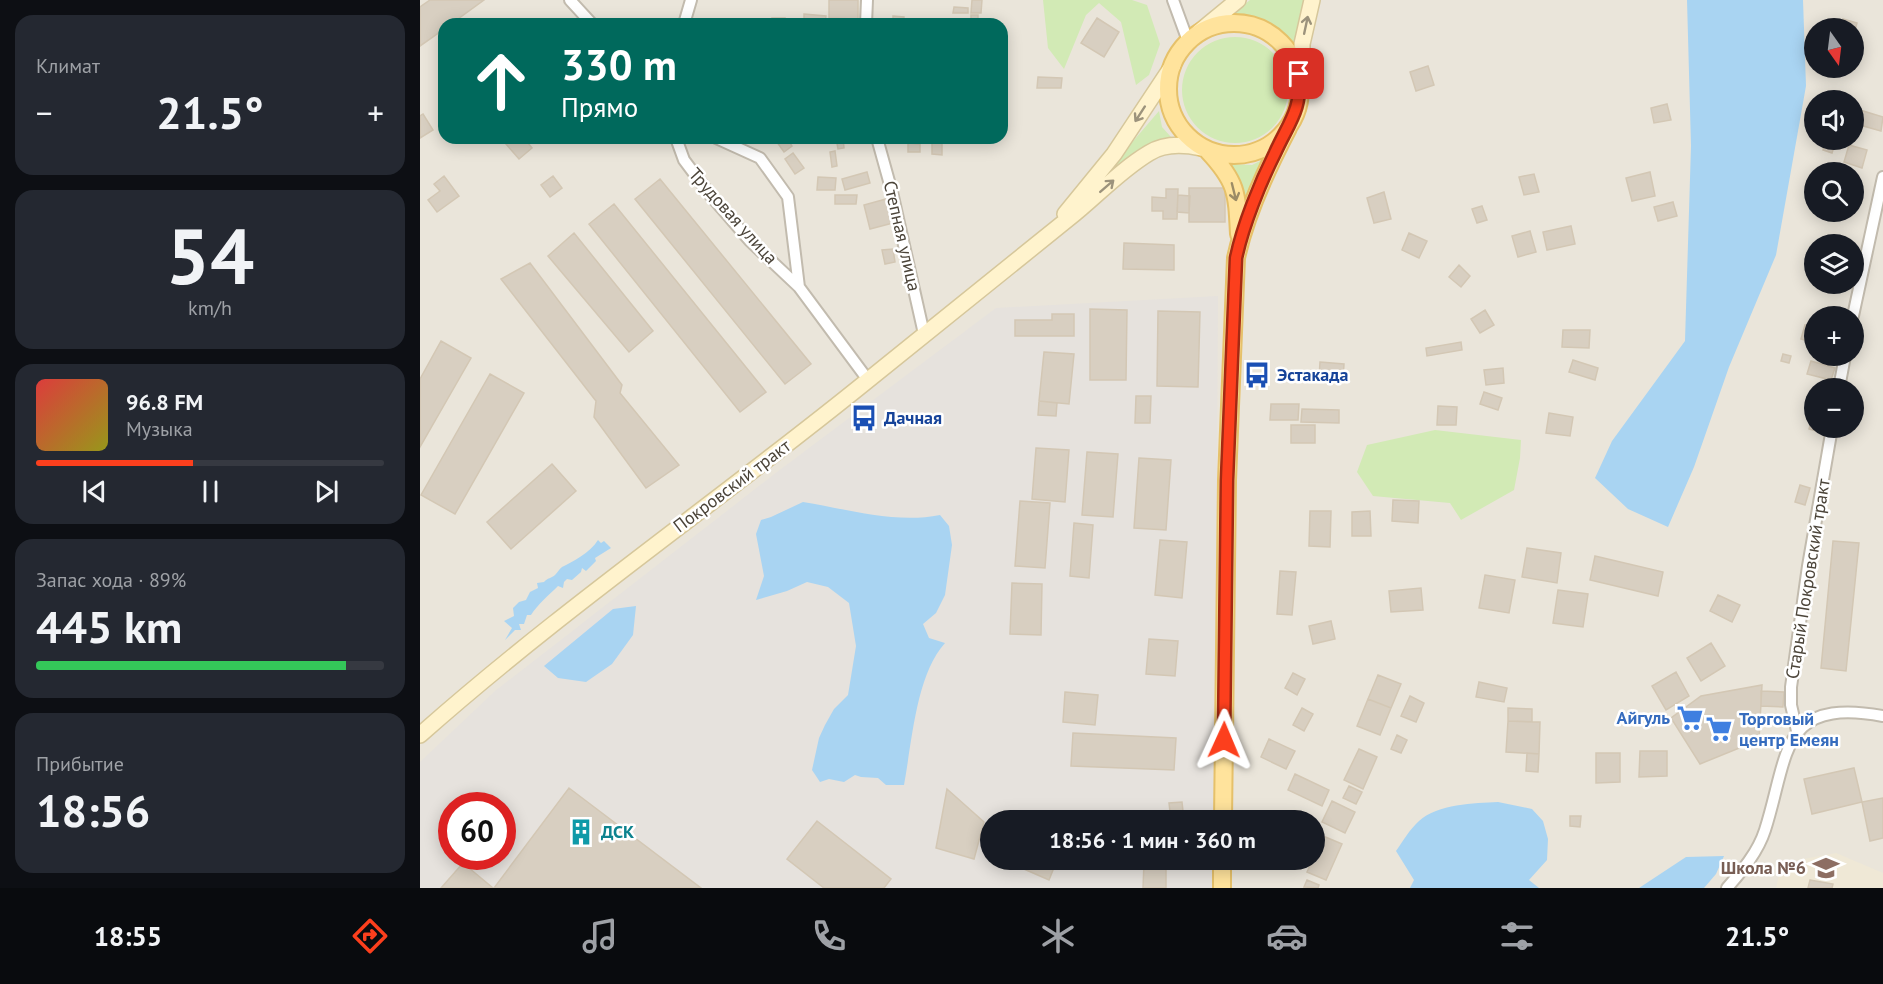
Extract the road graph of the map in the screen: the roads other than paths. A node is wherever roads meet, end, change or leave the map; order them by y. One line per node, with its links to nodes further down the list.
1 (570, 0): 7 (street)
2 (691, 0): 8 (street)
3 (867, 0): 9 (street)
4 (1173, 0): 10 (street)
5 (1238, 0): 10 (main road)
6 (1312, 0): 12 (main road, one-way to 6)
7 (586, 18)
8 (686, 18)
9 (866, 18)
10 (1194, 37): 11 (main road); 12 (main road)
11 (1173, 65): 17 (main road); 19 (main road, one-way to 19)
12 (1301, 93): 13 (main road)
13 (1288, 128): 17 (main road); 20 (main road)
14 (678, 144): 21 (street, Трудовая улица)
15 (729, 144): 21 (street, Трудовая улица)
16 (879, 144): 23 (street, Степная улица)
17 (1205, 150): 19 (main road, one-way to 17); 20 (main road, one-way to 20)
18 (1883, 177): 22 (street)
19 (1046, 237): 23 (main road, Покровский тракт)
20 (1240, 241): 29 (main road)
21 (799, 287): 24 (street, Трудовая улица)
22 (1855, 306)
23 (924, 334): 24 (main road, Покровский тракт)
24 (868, 380): 28 (main road, Покровский тракт)
25 (1830, 438): 27 (street, Старый Покровский тракт)
26 (1883, 716): 27 (street)
27 (1797, 731): 32 (street)
28 (420, 735)
29 (1223, 810)
30 (1222, 870): 31 (main road)
31 (1222, 888)
32 (1727, 888)

